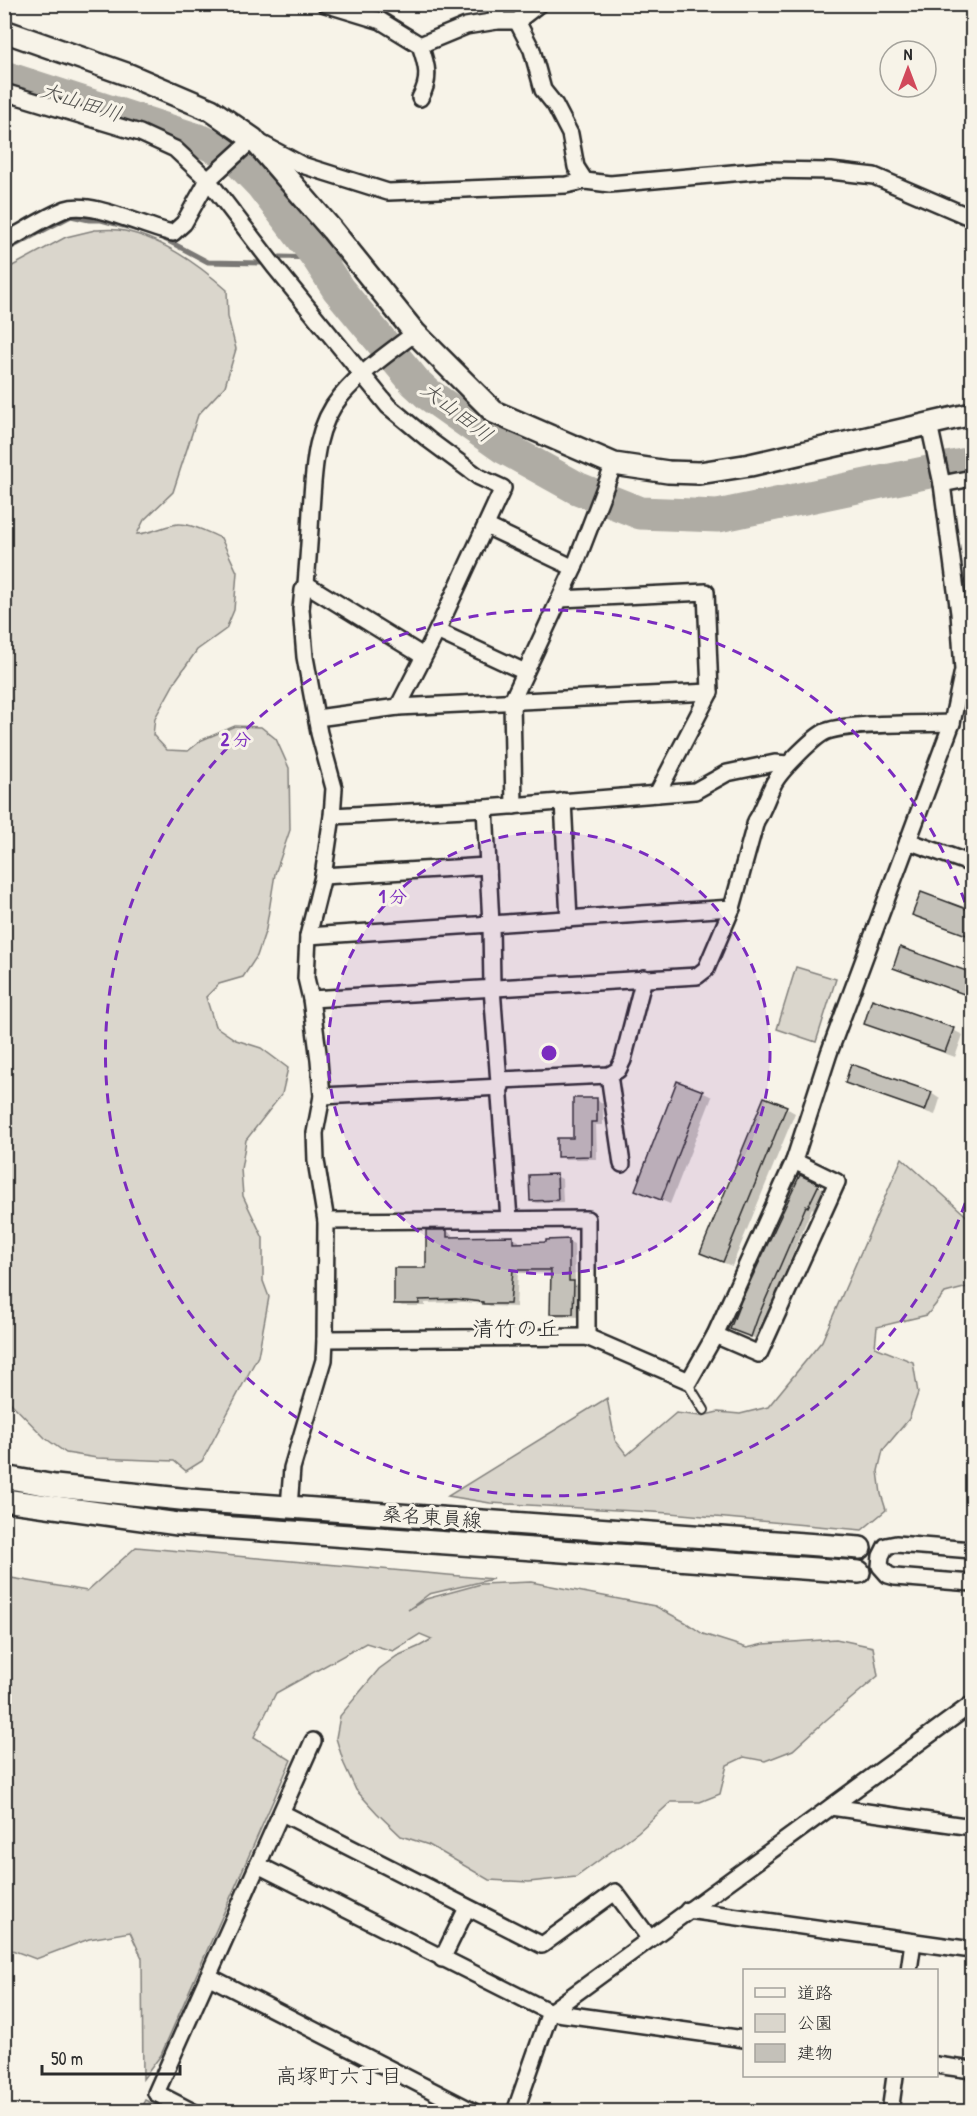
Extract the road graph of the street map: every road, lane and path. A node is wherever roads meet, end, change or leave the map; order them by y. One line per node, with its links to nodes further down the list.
1 (325, 4): 7 (street)
2 (496, 4): 4 (street)
3 (539, 4): 5 (street)
4 (497, 21): 5 (street); 7 (street)
5 (517, 21): 12 (street)
6 (4, 31): 10 (main road)
7 (420, 45): 9 (street)
8 (4, 92): 11 (street)
9 (420, 98)
10 (253, 139): 11 (street); 12 (street); 15 (main road)
11 (208, 180): 14 (street); 16 (street)
12 (585, 181): 13 (street)
13 (972, 218)
14 (4, 242)
15 (415, 333): 16 (street); 19 (main road)
16 (363, 374): 22 (street); 24 (street)
17 (972, 414): 18 (main road)
18 (930, 429): 19 (main road); 21 (street)
19 (611, 472): 23 (street)
20 (972, 478): 21 (street)
21 (941, 481): 33 (street)
22 (486, 526): 23 (street); 26 (street)
23 (574, 568): 25 (street)
24 (306, 584): 27 (street); 32 (street)
25 (560, 599): 28 (street); 29 (street)
26 (436, 631): 27 (street); 28 (street)
27 (423, 656): 31 (street)
28 (525, 672): 30 (street)
29 (710, 692): 30 (street); 35 (street)
30 (512, 701): 31 (street); 37 (street)
31 (398, 707): 32 (street)
32 (317, 718): 39 (street)
33 (952, 723): 34 (street); 40 (street)
34 (788, 764): 35 (street); 44 (street)
35 (657, 794): 36 (street)
36 (563, 801): 37 (street); 45 (street)
37 (514, 806): 38 (street)
38 (485, 808): 39 (street); 42 (street)
39 (332, 816): 43 (street)
40 (908, 841): 41 (street); 54 (street)
41 (972, 864)
42 (487, 866): 43 (street); 46 (street)
43 (323, 876): 47 (street)
44 (732, 908): 45 (street); 48 (street)
45 (569, 919): 46 (street)
46 (491, 924): 47 (street); 49 (street)
47 (308, 936): 50 (street)
48 (644, 978): 49 (street); 51 (street)
49 (492, 988): 50 (street); 52 (street)
50 (311, 999): 53 (street)
51 (609, 1075): 52 (street); 56 (street)
52 (501, 1084): 53 (street); 58 (street)
53 (322, 1096): 59 (street)
54 (794, 1161): 60 (street); 60 (street)
55 (972, 1163): 57 (path)
56 (622, 1164)
57 (970, 1168)
58 (509, 1218): 59 (street); 61 (street)
59 (326, 1221): 62 (street)
60 (715, 1335): 63 (street)
61 (587, 1337): 62 (street); 63 (street)
62 (325, 1339): 67 (street)
63 (689, 1381): 64 (lane)
64 (704, 1410)
65 (4, 1477): 67 (main road, 桑名東員線)
66 (4, 1500): 70 (main road, 桑名東員線)
67 (289, 1507): 68 (main road, 桑名東員線)
68 (860, 1548)
69 (972, 1550): 71 (street)
70 (859, 1572)
71 (972, 1583)
72 (972, 1706): 74 (street)
73 (313, 1741): 75 (street)
74 (831, 1807): 76 (street); 79 (street)
75 (282, 1813): 77 (street); 78 (street)
76 (972, 1827)
77 (258, 1865): 83 (street); 85 (street)
78 (467, 1908): 80 (street); 83 (street)
79 (688, 1910): 80 (street); 81 (street)
80 (650, 1939): 86 (street)
81 (913, 1942): 82 (street); 84 (street)
82 (972, 1950)
83 (442, 1959): 86 (street)
84 (909, 1969)
85 (208, 1976): 91 (street); 92 (street)
86 (550, 2012): 87 (street); 93 (street)
87 (743, 2039)
88 (938, 2065): 89 (street)
89 (972, 2070)
90 (895, 2077): 94 (street)
91 (194, 2112)
92 (474, 2112)
93 (515, 2112)
94 (890, 2112)

